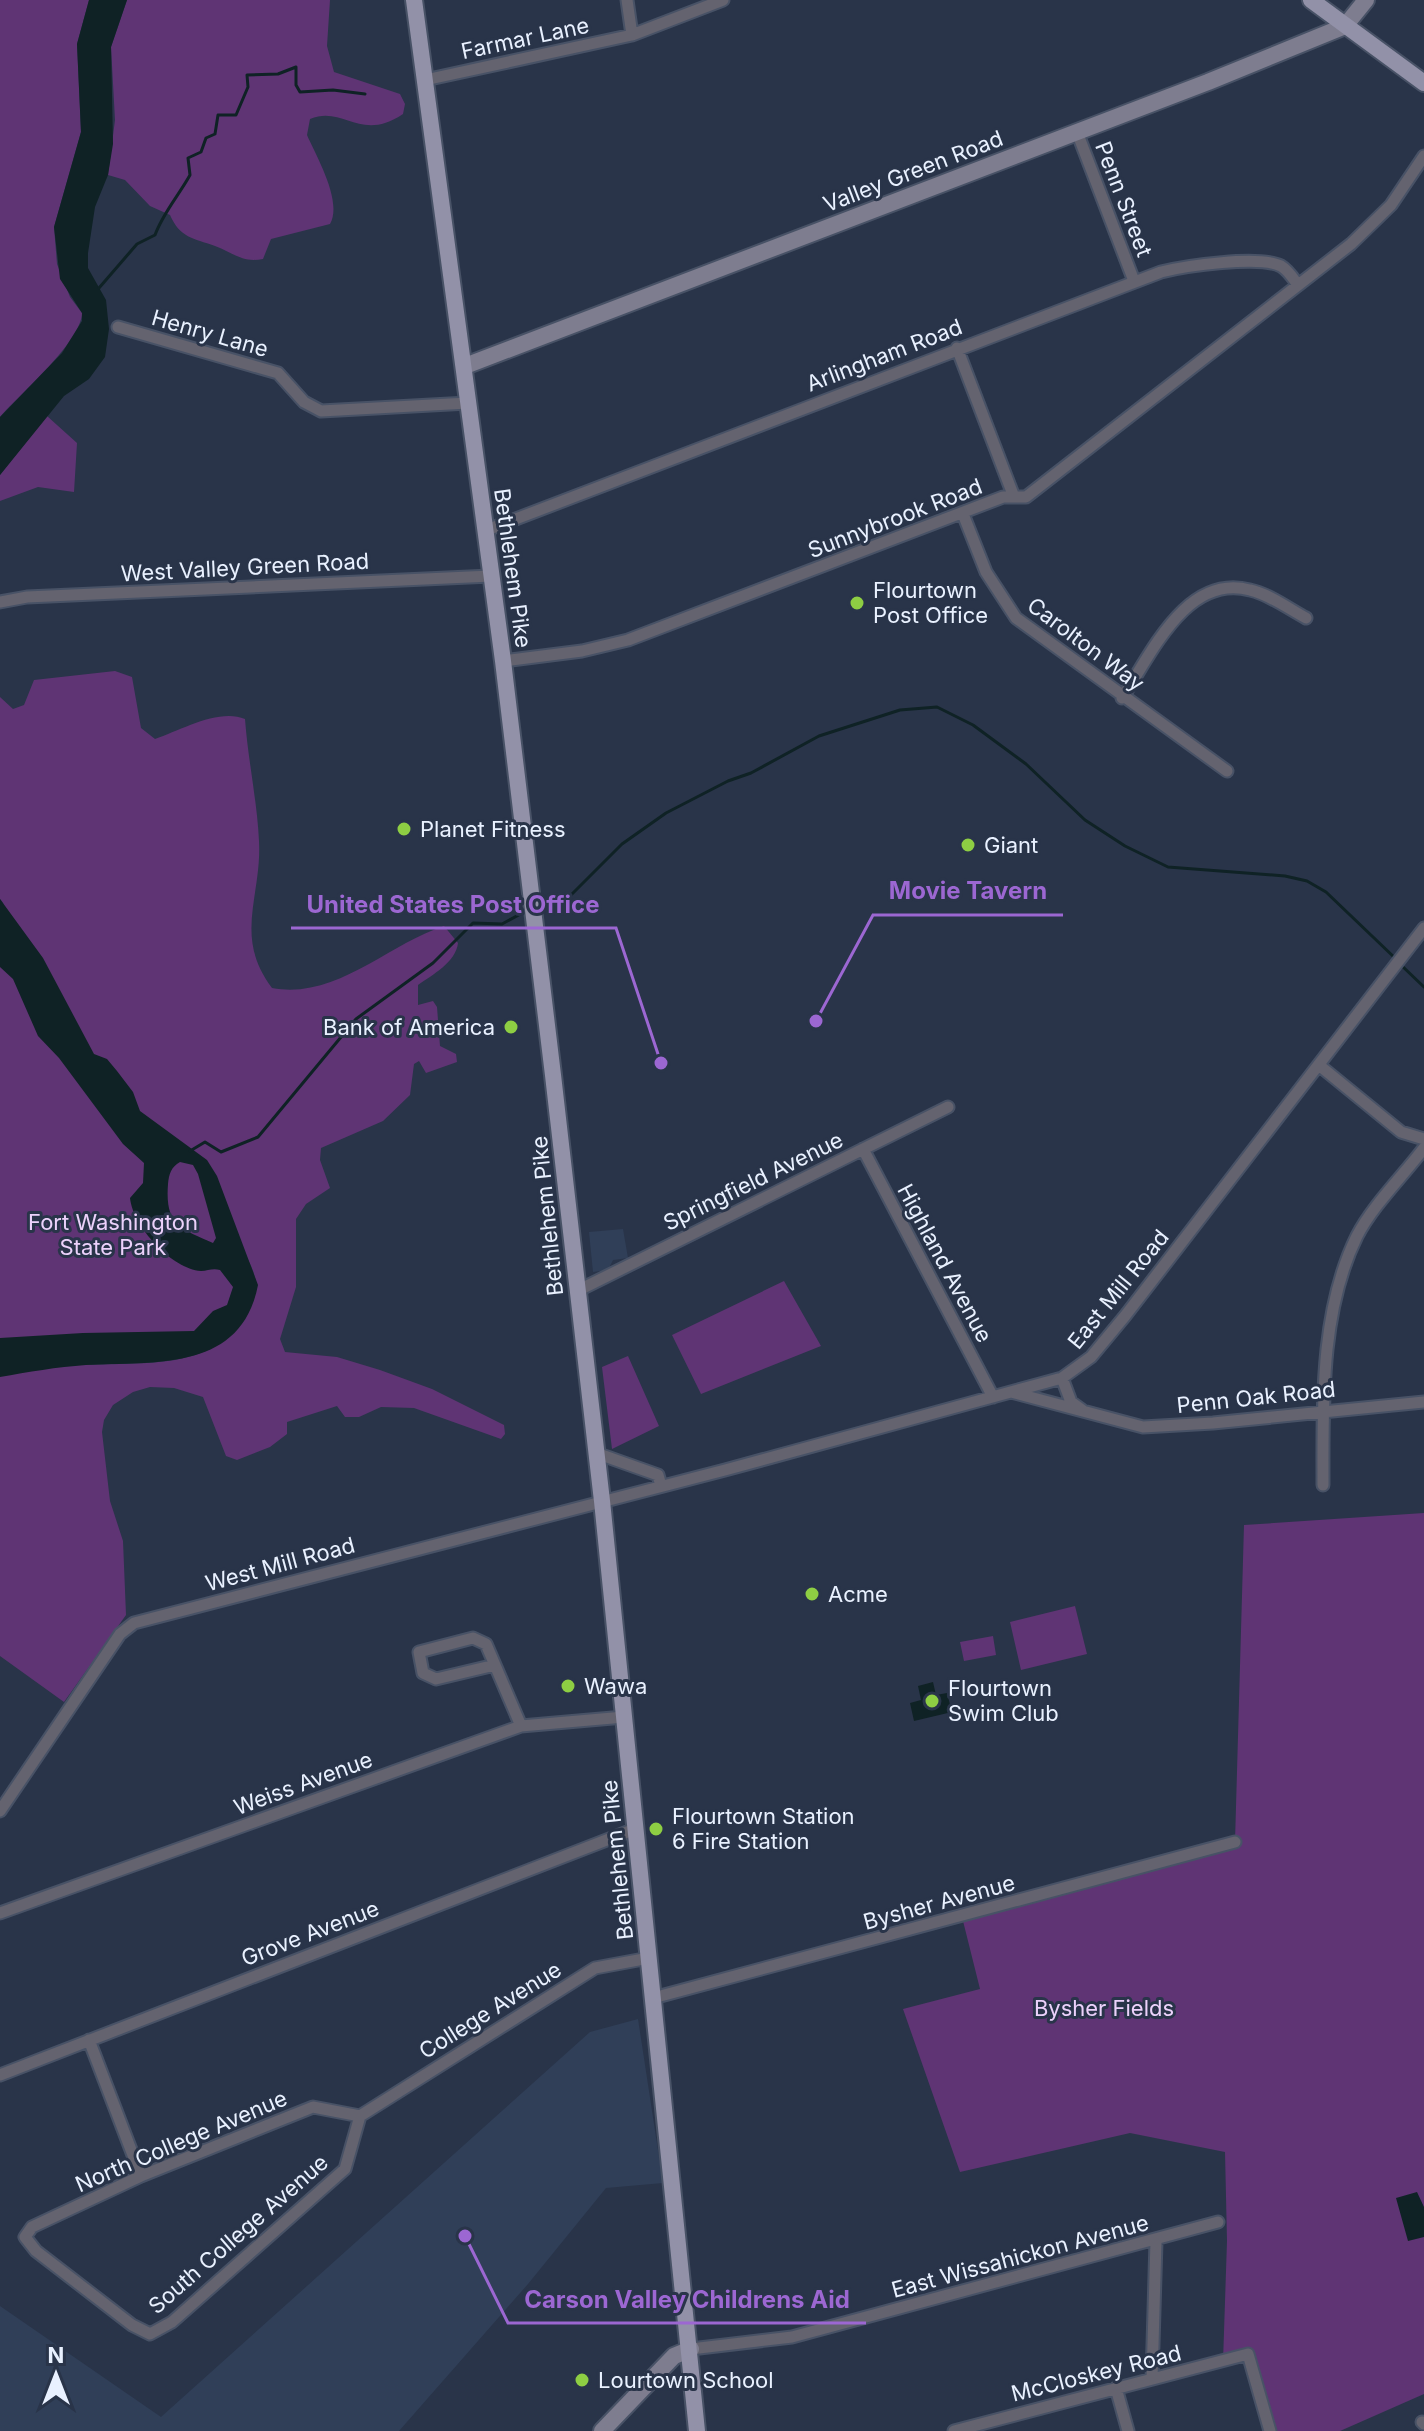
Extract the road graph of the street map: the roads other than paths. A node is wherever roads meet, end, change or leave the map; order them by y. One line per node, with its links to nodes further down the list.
1 (414, 0): 8 (main road, Bethlehem Pike)
2 (627, 0): 7 (street)
3 (723, 0): 7 (street, Farmar Lane)
4 (1311, 0): 6 (main road)
5 (1366, 0): 6 (street, Valley Green Road)
6 (1345, 26): 9 (main road); 10 (street, Valley Green Road)
7 (632, 35): 8 (street, Farmar Lane)
8 (425, 80): 16 (main road, Bethlehem Pike)
9 (1424, 83)
10 (1077, 132): 12 (street, Penn Street); 16 (street, Valley Green Road)
11 (1424, 156): 13 (street, Sunnybrook Road)
12 (1134, 281): 13 (street, Arlingham Road); 15 (street, Arlingham Road)
13 (1298, 285): 18 (street, Sunnybrook Road)
14 (118, 327): 17 (street, Henry Lane)
15 (957, 348): 18 (street); 20 (street, Arlingham Road)
16 (465, 366): 17 (main road, Bethlehem Pike)
17 (468, 403): 20 (main road, Bethlehem Pike)
18 (1014, 497): 19 (street, Sunnybrook Road)
19 (963, 514): 24 (street, Sunnybrook Road); 25 (street, Carolton Way)
20 (487, 530): 21 (main road, Bethlehem Pike)
21 (491, 576): 22 (street, West Valley Green Road); 24 (main road, Bethlehem Pike)
22 (0, 602)
23 (1306, 618): 25 (street)
24 (503, 661): 33 (main road, Bethlehem Pike)
25 (1122, 698): 26 (street, Carolton Way)
26 (1227, 771)
27 (1424, 928): 28 (street, East Mill Road)
28 (1320, 1066): 30 (street); 34 (street, East Mill Road)
29 (948, 1107): 32 (street, Springfield Avenue)
30 (1424, 1139)
31 (1424, 1148): 38 (street)
32 (863, 1149): 33 (street, Springfield Avenue); 36 (street, Highland Avenue)
33 (577, 1291): 40 (main road, Bethlehem Pike)
34 (1062, 1378): 35 (street, East Mill Road); 39 (street)
35 (1011, 1392): 36 (street, East Mill Road); 39 (street, Penn Oak Road)
36 (993, 1397): 42 (street, East Mill Road)
37 (1424, 1402): 38 (street, Penn Oak Road)
38 (1323, 1410): 39 (street, Penn Oak Road); 41 (street)
39 (1094, 1416)
40 (596, 1453): 42 (street); 43 (main road, Bethlehem Pike)
41 (1323, 1485)
42 (661, 1486): 43 (street, West Mill Road)
43 (602, 1501): 45 (main road, Bethlehem Pike); 47 (street, West Mill Road)
44 (495, 1665): 44 (street); 46 (street)
45 (624, 1717): 46 (street, Weiss Avenue); 48 (main road, Bethlehem Pike)
46 (521, 1726): 50 (street, Weiss Avenue)
47 (0, 1811)
48 (635, 1829): 51 (main road, Bethlehem Pike); 53 (street, Grove Avenue)
49 (1235, 1842): 52 (street, Bysher Avenue)
50 (0, 1913)
51 (649, 1958): 52 (main road, Bethlehem Pike); 55 (street, College Avenue)
52 (653, 1998): 60 (main road, Bethlehem Pike)
53 (89, 2040): 54 (street, Grove Avenue); 56 (street)
54 (0, 2075)
55 (360, 2116): 56 (street, North College Avenue); 58 (street, South College Avenue)
56 (141, 2176): 58 (street, North College Avenue)
57 (1218, 2222): 59 (street, East Wissahickon Avenue)
58 (25, 2237)
59 (1156, 2241): 60 (street, East Wissahickon Avenue); 61 (street)
60 (691, 2349): 63 (street); 64 (main road, Bethlehem Pike)
61 (1152, 2379): 62 (street, McCloskey Road); 67 (street, McCloskey Road)
62 (1116, 2388): 65 (street, McCloskey Road); 66 (street)
63 (602, 2431)
64 (697, 2431)
65 (954, 2431)
66 (1128, 2431)
67 (1270, 2431)

